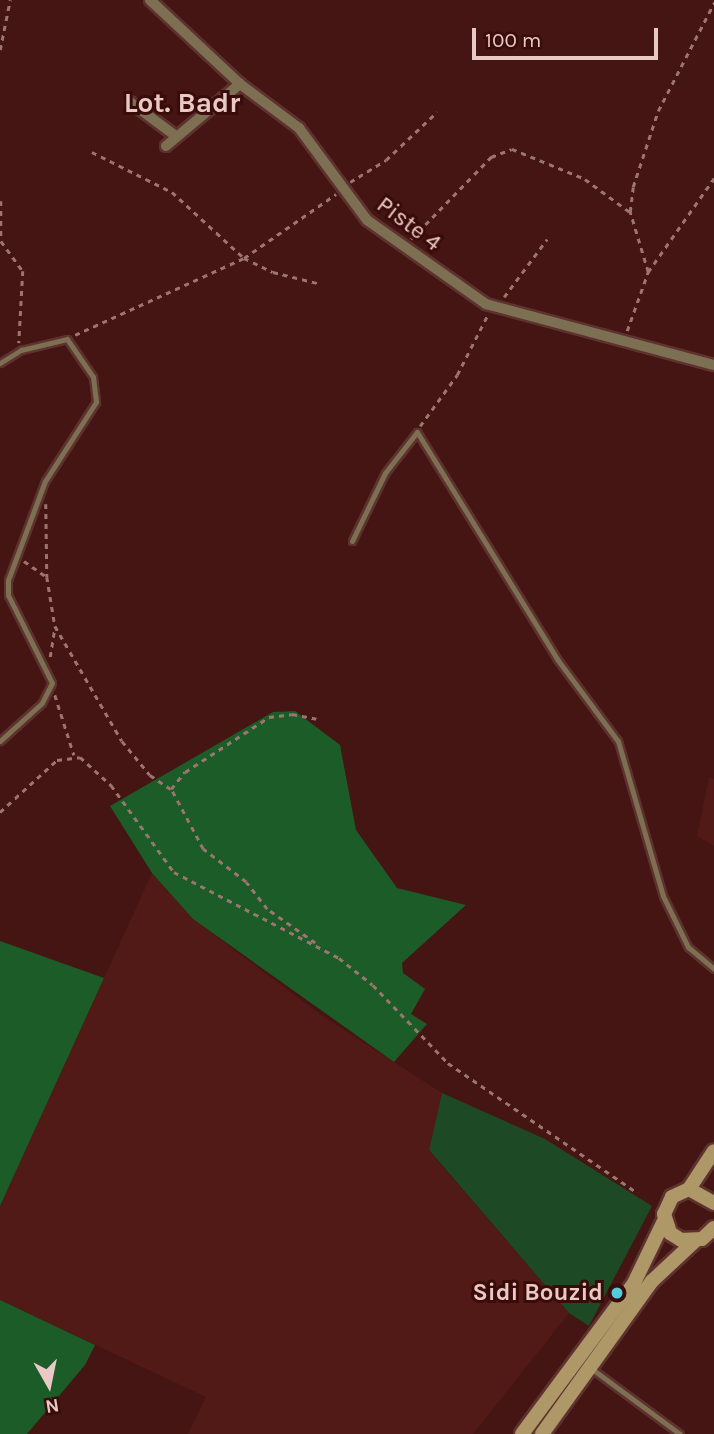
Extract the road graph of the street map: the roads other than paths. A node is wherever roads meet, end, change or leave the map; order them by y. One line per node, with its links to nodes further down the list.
1 (150, 0): 2 (street, Piste 4)
2 (240, 84): 4 (street); 7 (street, Piste 4)
3 (130, 102): 4 (street)
4 (176, 136): 5 (street)
5 (166, 146)
6 (0, 363): 9 (lane)
7 (714, 365)
8 (352, 541): 10 (lane)
9 (0, 741)
10 (714, 969)
11 (714, 1151): 12 (main road)
12 (689, 1189): 13 (main road); 14 (main road)
13 (714, 1201)
14 (664, 1221): 16 (main road); 19 (main road)
15 (714, 1228): 16 (main road)
16 (695, 1242): 17 (main road); 18 (main road)
17 (714, 1246)
18 (590, 1368): 20 (main road); 21 (lane)
19 (522, 1434)
20 (542, 1434)
21 (680, 1434)

